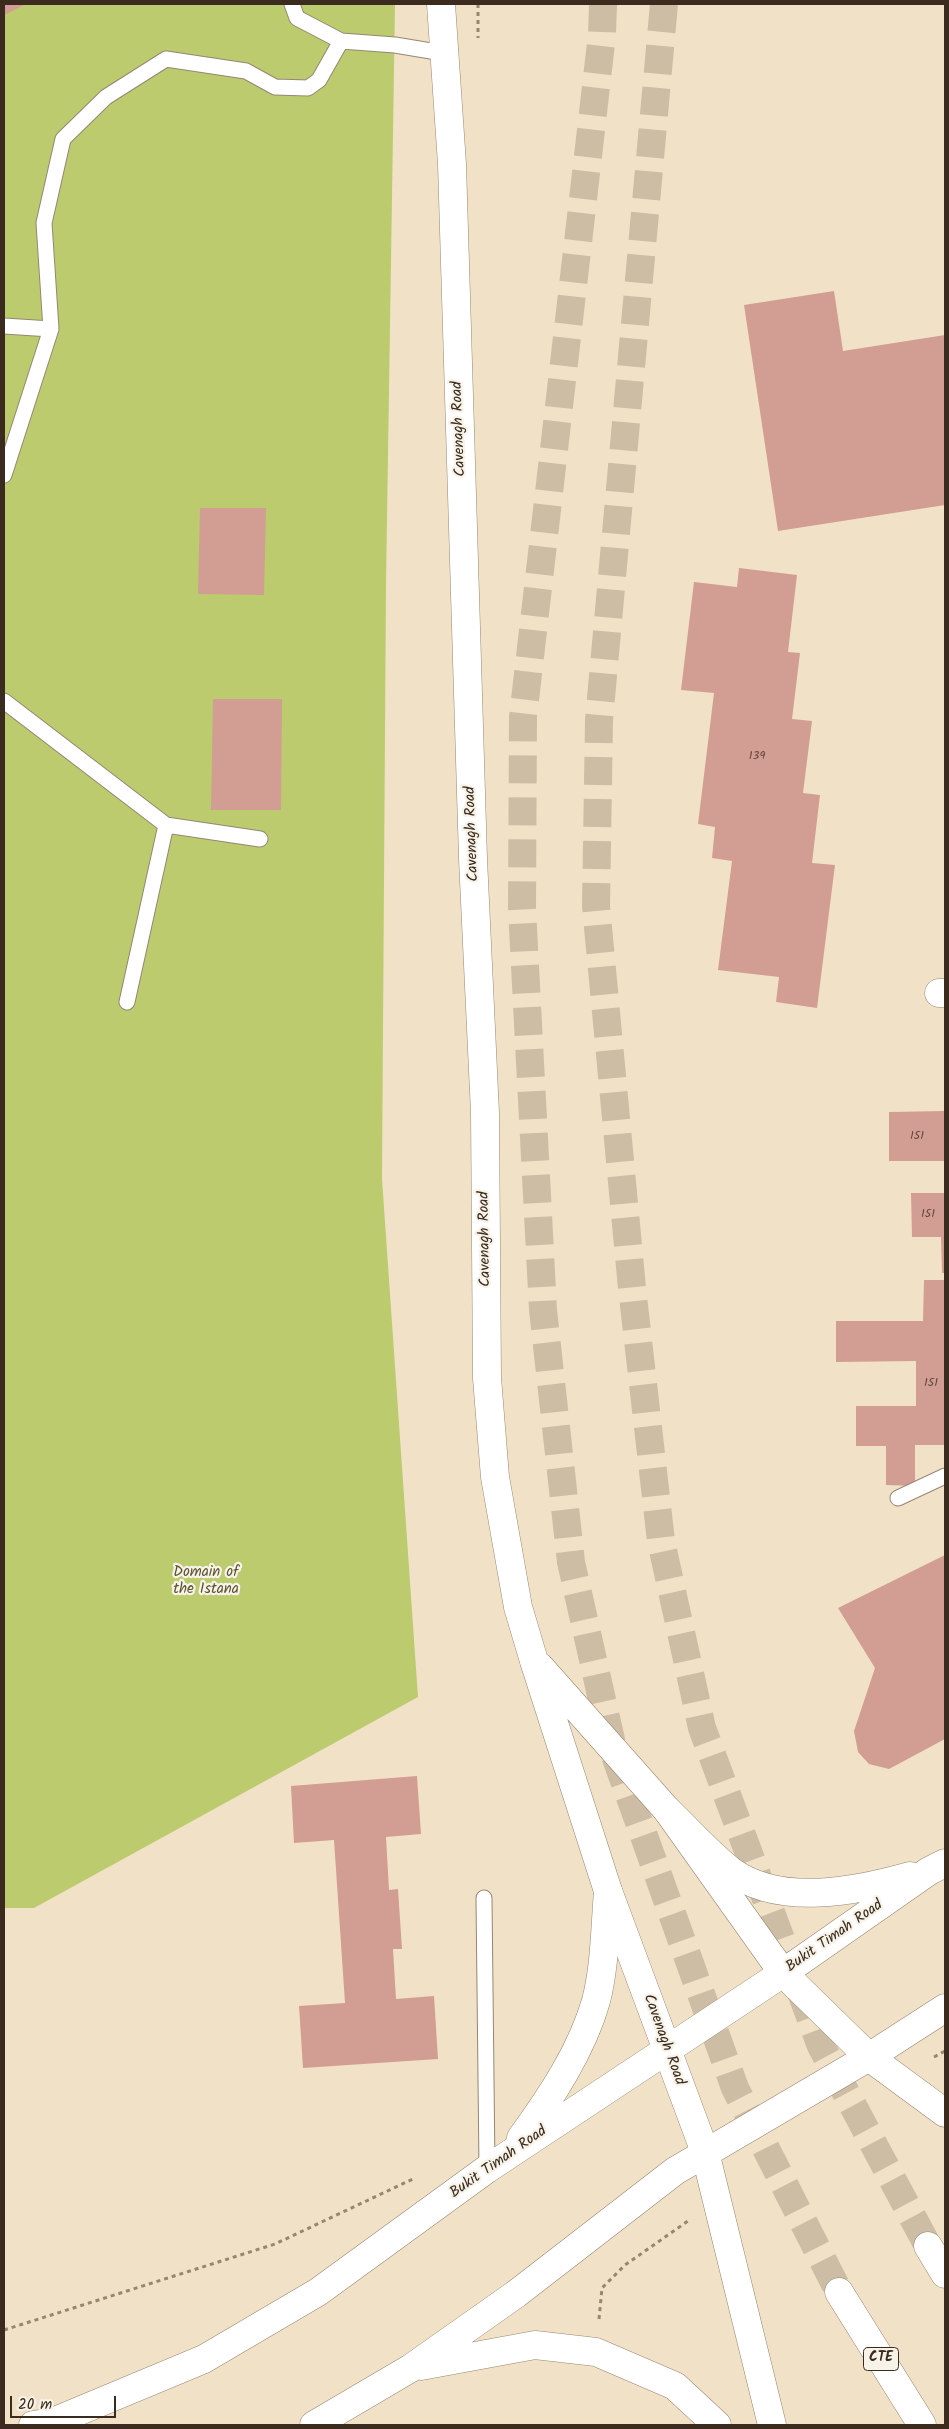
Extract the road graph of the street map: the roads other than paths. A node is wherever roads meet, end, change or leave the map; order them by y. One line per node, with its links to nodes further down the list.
1 (292, 4): 3 (lane)
2 (441, 4): 4 (main road, Cavenagh Road)
3 (341, 41): 4 (lane); 6 (lane)
4 (443, 53): 14 (main road, Cavenagh Road)
5 (4, 326): 6 (lane)
6 (51, 329): 7 (lane)
7 (4, 475)
8 (4, 702): 9 (lane)
9 (166, 825): 10 (lane); 11 (lane)
10 (260, 839)
11 (127, 1002)
12 (945, 1476): 13 (lane)
13 (898, 1498)
14 (534, 1660): 15 (main road, Cavenagh Road); 17 (main road, Cavenagh Road)
15 (667, 1810): 16 (main road); 19 (main road, Cavenagh Road)
16 (937, 1867): 19 (main road, Bukit Timah Road)
17 (608, 1891): 21 (main road, Cavenagh Road); 25 (main road)
18 (484, 1898): 25 (lane)
19 (783, 1973): 21 (main road, Bukit Timah Road); 22 (main road, Cavenagh Road)
20 (945, 2008): 22 (main road)
21 (667, 2049): 24 (main road, Cavenagh Road); 25 (main road, Bukit Timah Road)
22 (869, 2057): 23 (main road, Cavenagh Road); 24 (main road)
23 (945, 2113)
24 (705, 2152): 29 (main road); 33 (main road, Cavenagh Road)
25 (498, 2162): 30 (main road, Bukit Timah Road)
26 (928, 2246): 27 (main road)
27 (945, 2274)
28 (839, 2292): 34 (main road, CTE)
29 (411, 2368): 31 (main road); 32 (main road)
30 (33, 2425)
31 (314, 2425)
32 (717, 2425)
33 (772, 2425)
34 (922, 2425)

